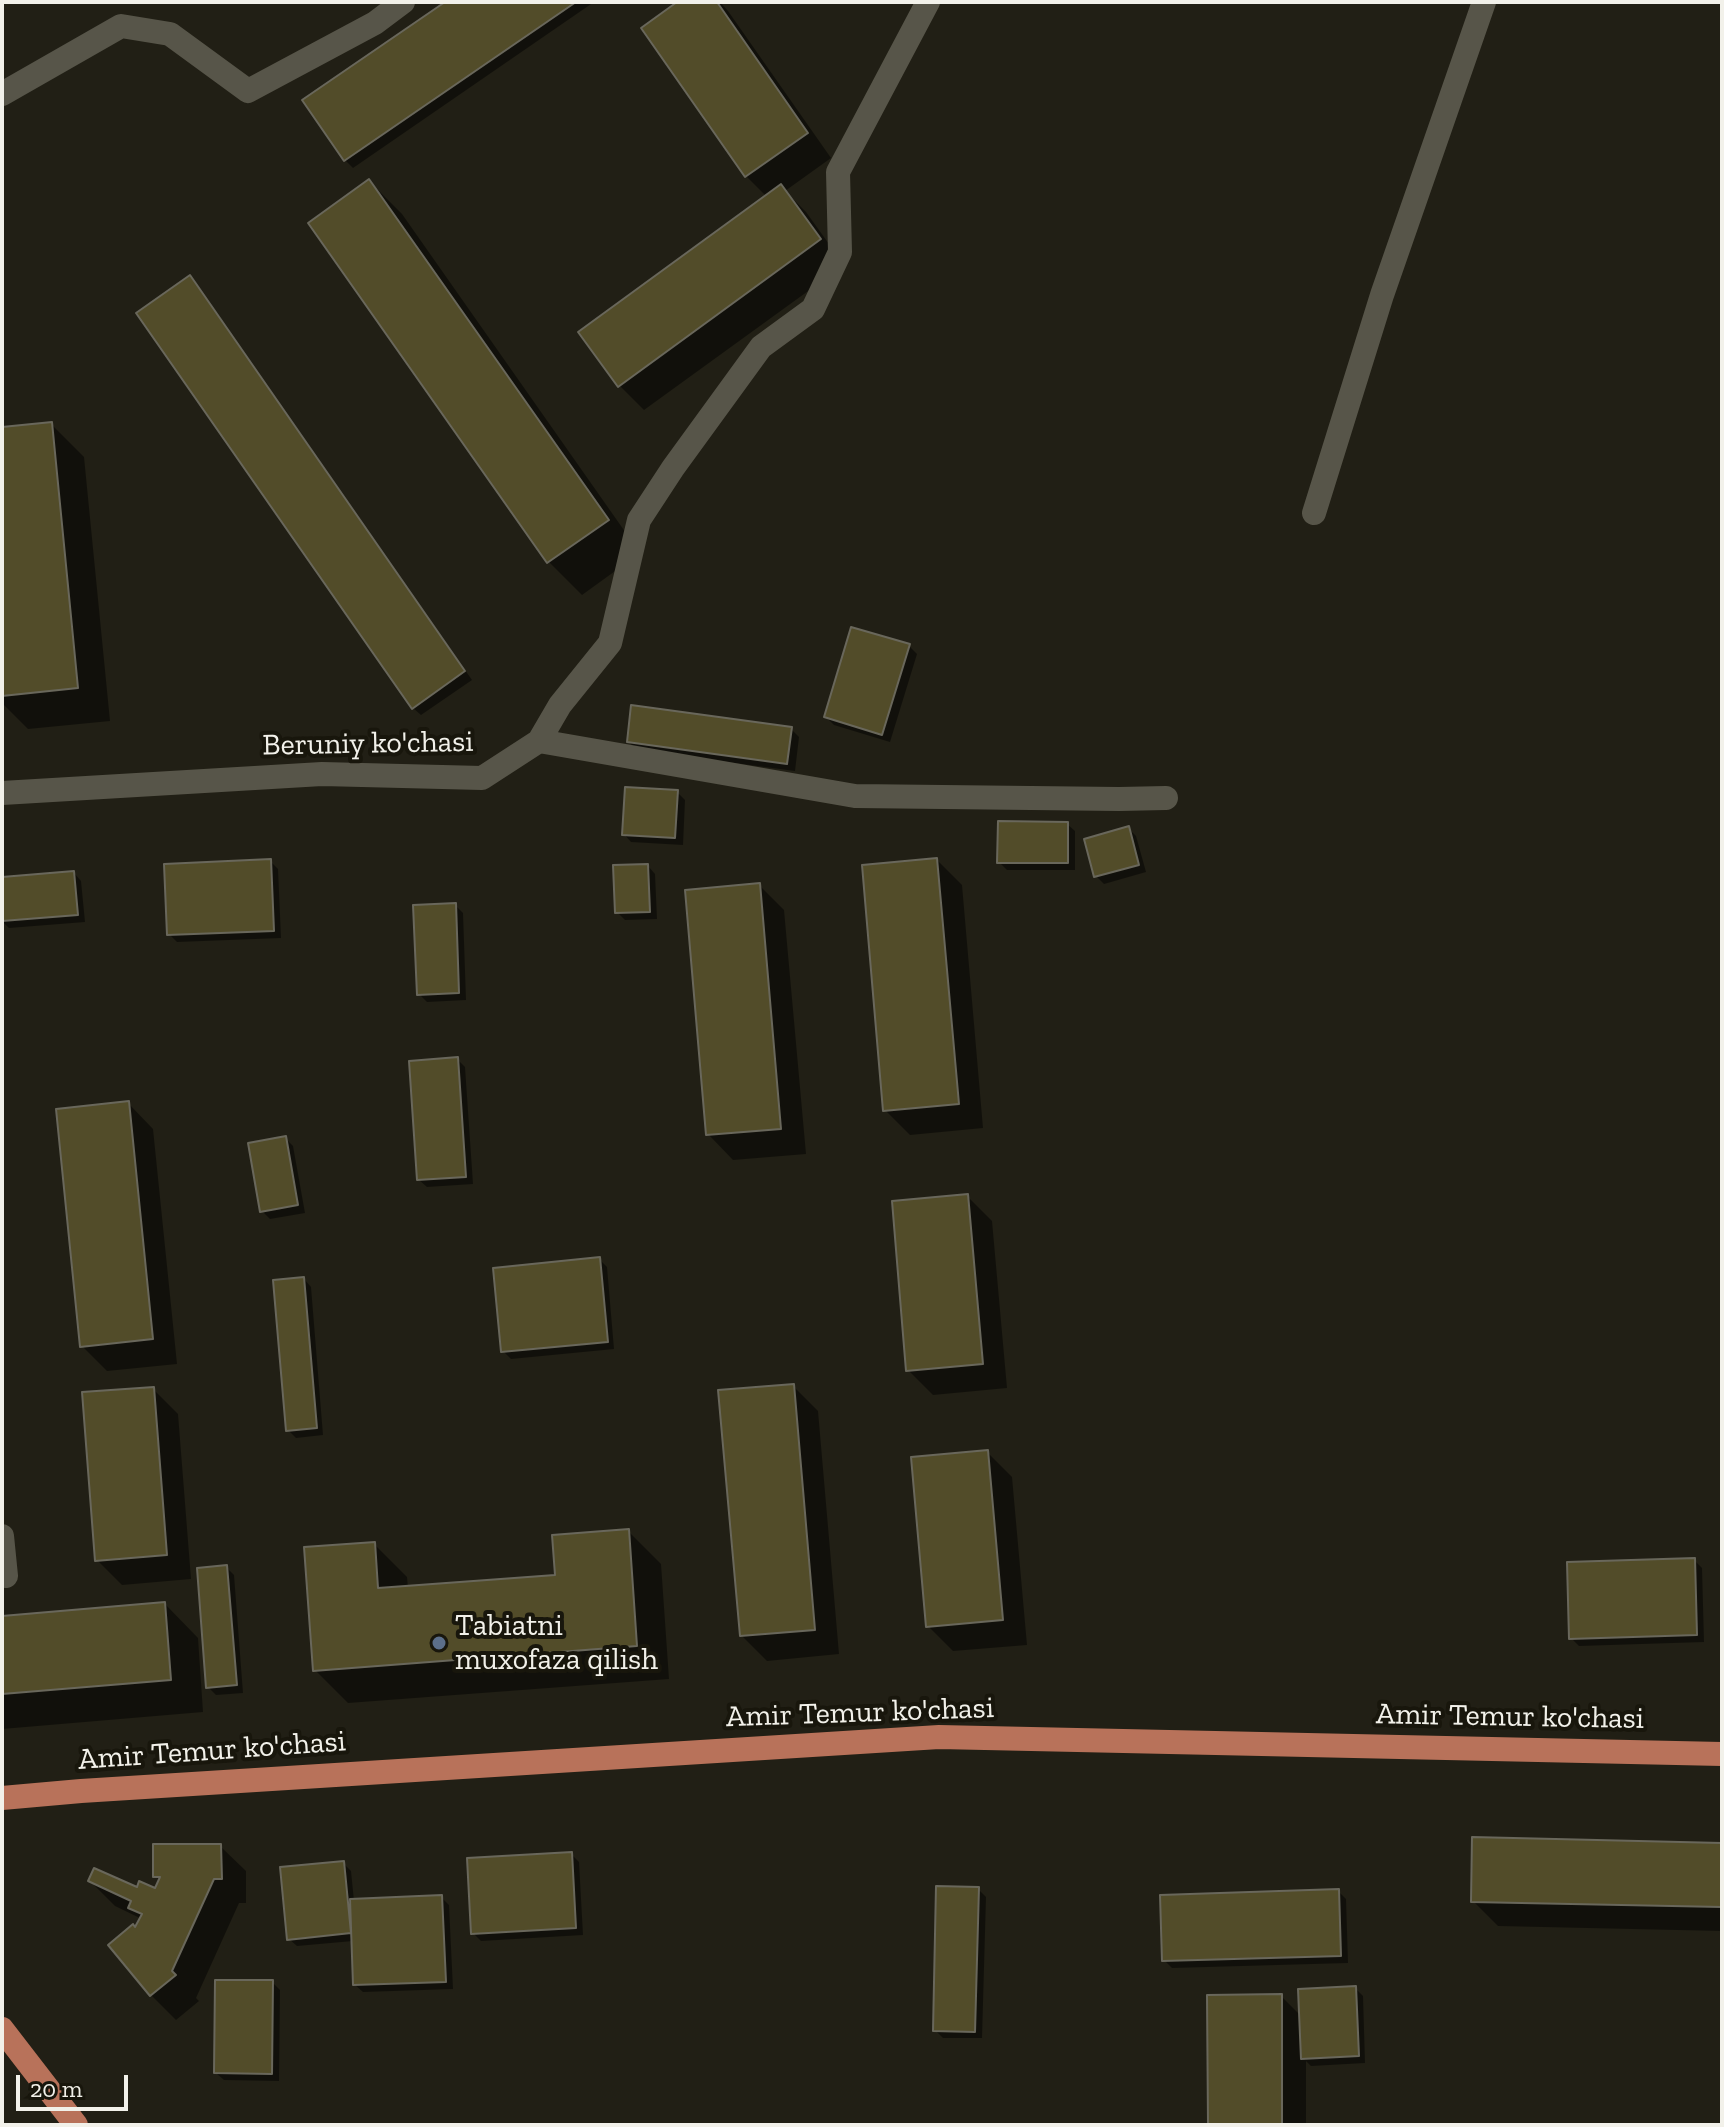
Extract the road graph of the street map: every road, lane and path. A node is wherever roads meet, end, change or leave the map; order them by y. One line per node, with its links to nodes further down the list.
1 (403, 2): 4 (street)
2 (928, 2): 6 (street, Beruniy ko'chasi)
3 (1484, 2): 5 (street)
4 (2, 94)
5 (1314, 513)
6 (539, 741): 7 (street, Beruniy ko'chasi); 8 (street)
7 (2, 793)
8 (1166, 798)
9 (2, 1536): 10 (street)
10 (6, 1576)
11 (1722, 1754): 12 (main road, Amir Temur ko'chasi)
12 (2, 1798)
13 (2, 2029): 14 (main road)
14 (76, 2125)

